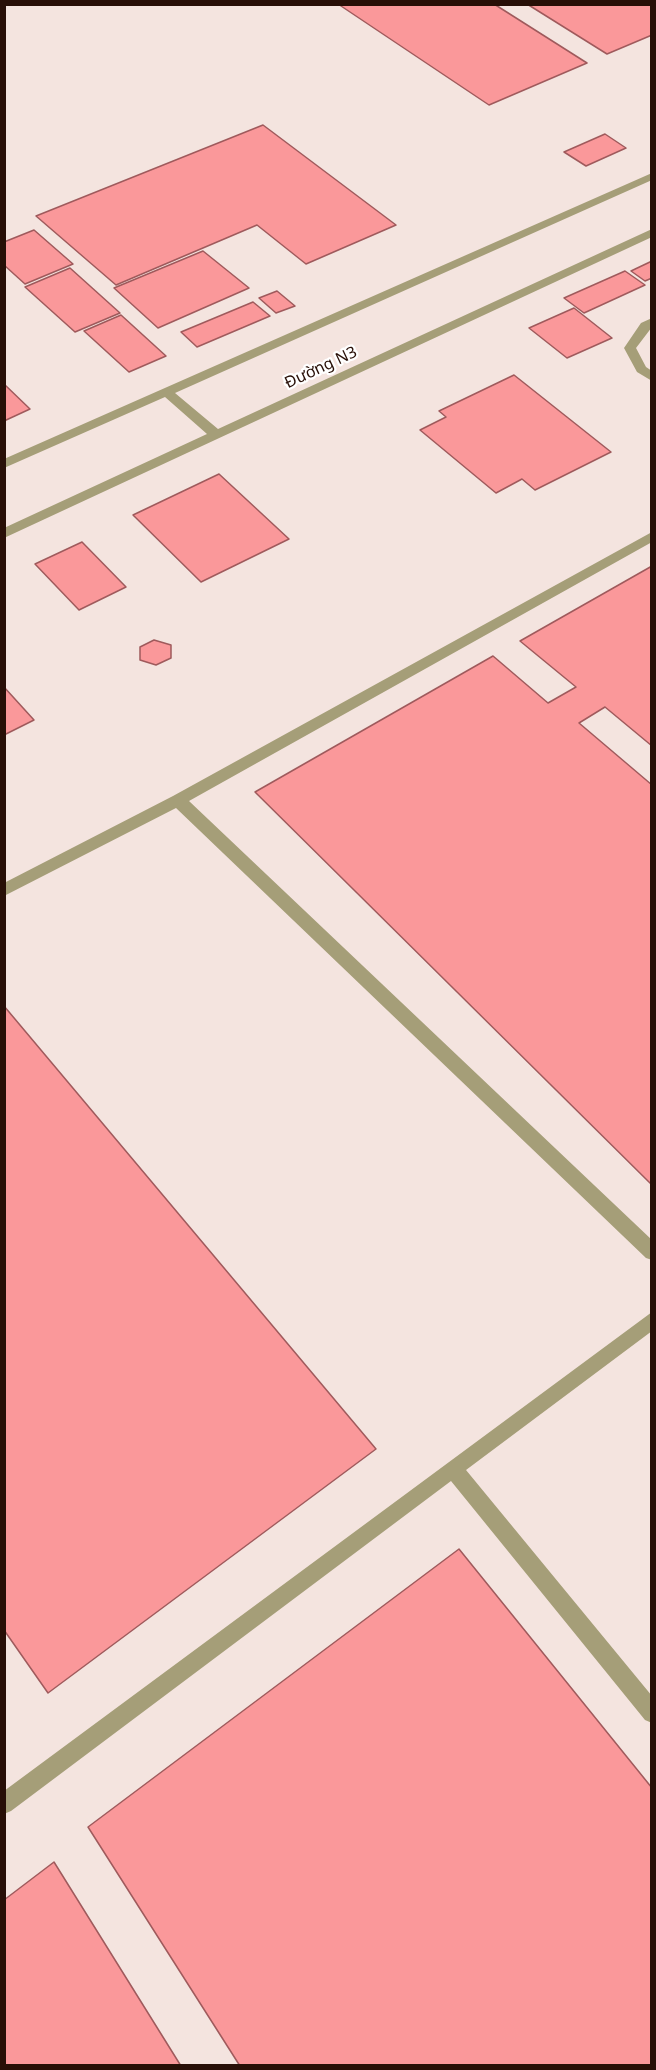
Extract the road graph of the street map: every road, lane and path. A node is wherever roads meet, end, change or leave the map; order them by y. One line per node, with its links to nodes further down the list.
1 (651, 176): 5 (street)
2 (650, 235): 6 (street, Đường N3)
3 (651, 322): 4 (street)
4 (651, 377)
5 (166, 391): 6 (street); 7 (street)
6 (216, 435): 8 (street, Đường N3)
7 (4, 465)
8 (4, 534)
9 (651, 536): 10 (street)
10 (178, 800): 11 (street); 12 (street)
11 (4, 890)
12 (651, 1252)
13 (651, 1320): 14 (street)
14 (453, 1469): 15 (street); 16 (street)
15 (651, 1713)
16 (4, 1804)

